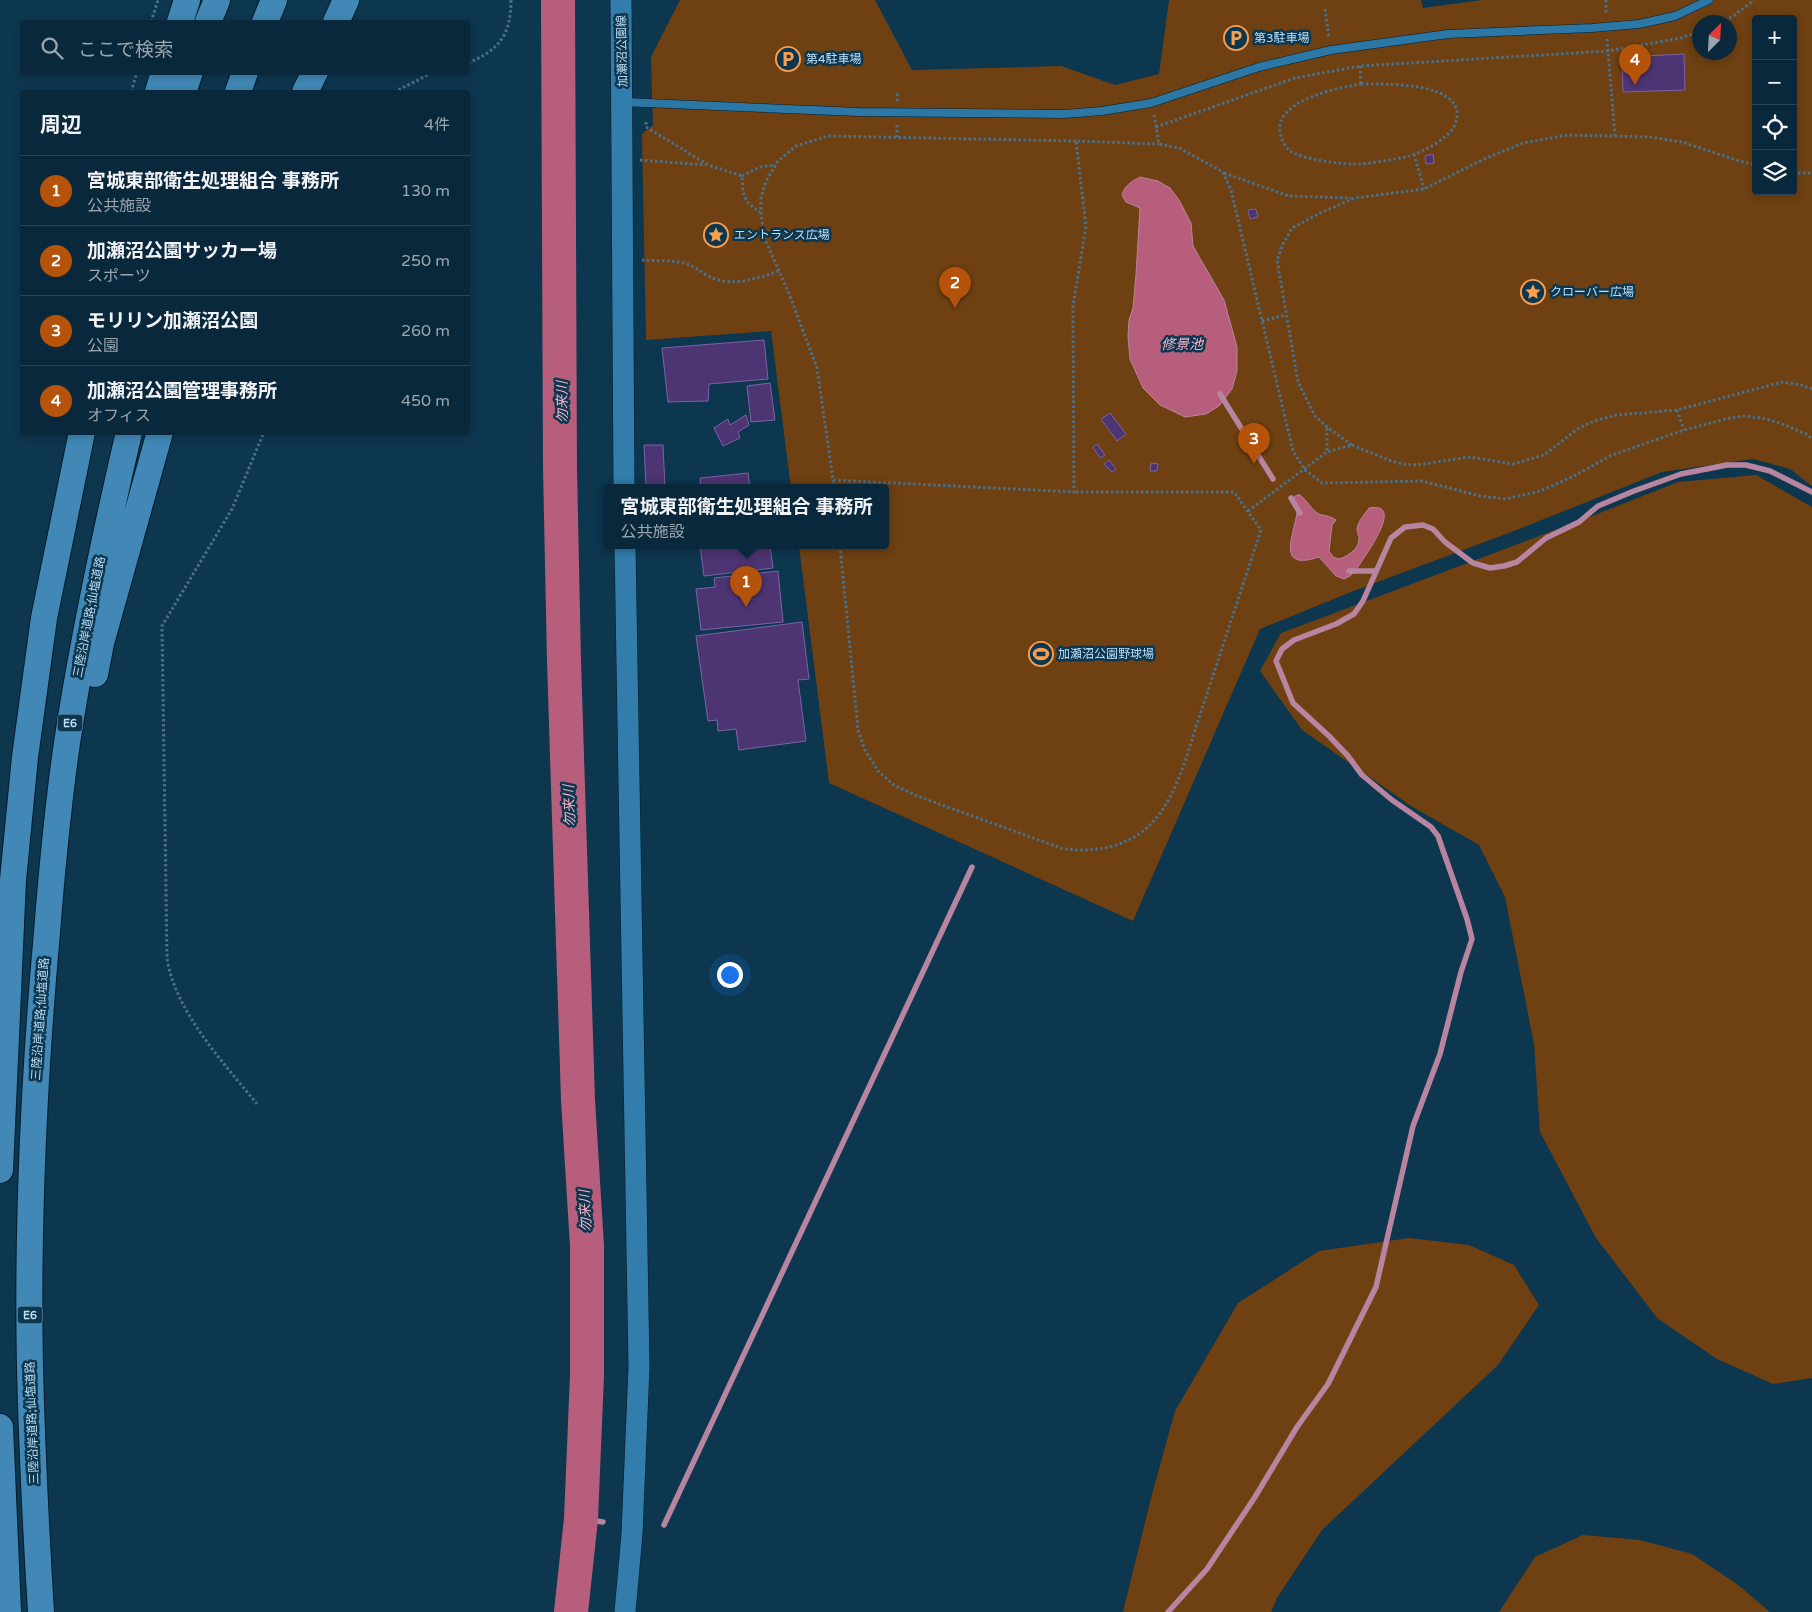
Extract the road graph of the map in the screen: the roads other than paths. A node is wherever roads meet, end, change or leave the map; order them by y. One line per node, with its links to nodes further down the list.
1 (187, 0): 7 (highway)
2 (217, 0): 8 (highway)
3 (274, 0): 9 (highway)
4 (346, 0): 10 (highway)
5 (622, 0): 19 (street, 加瀬沼公園線)
6 (1709, 0): 19 (lane)
7 (181, 20)
8 (209, 20)
9 (266, 20)
10 (337, 20)
11 (163, 75): 15 (highway)
12 (189, 75): 16 (highway)
13 (244, 75): 17 (highway)
14 (314, 75): 18 (highway)
15 (159, 90)
16 (184, 90)
17 (239, 90)
18 (306, 90)
19 (623, 102): 24 (street, 加瀬沼公園線)
20 (69, 435): 26 (highway)
21 (81, 435): 26 (highway)
22 (128, 435): 27 (highway, 三陸沿岸道路;仙塩道路 / E6)
23 (159, 435): 27 (highway)
24 (624, 484)
25 (624, 549): 32 (street)
26 (44, 618): 28 (highway)
27 (40, 1018): 31 (highway, 三陸沿岸道路;仙塩道路 / E6)
28 (0, 1170)
29 (0, 1427): 30 (highway)
30 (8, 1612)
31 (41, 1612)
32 (624, 1612)

